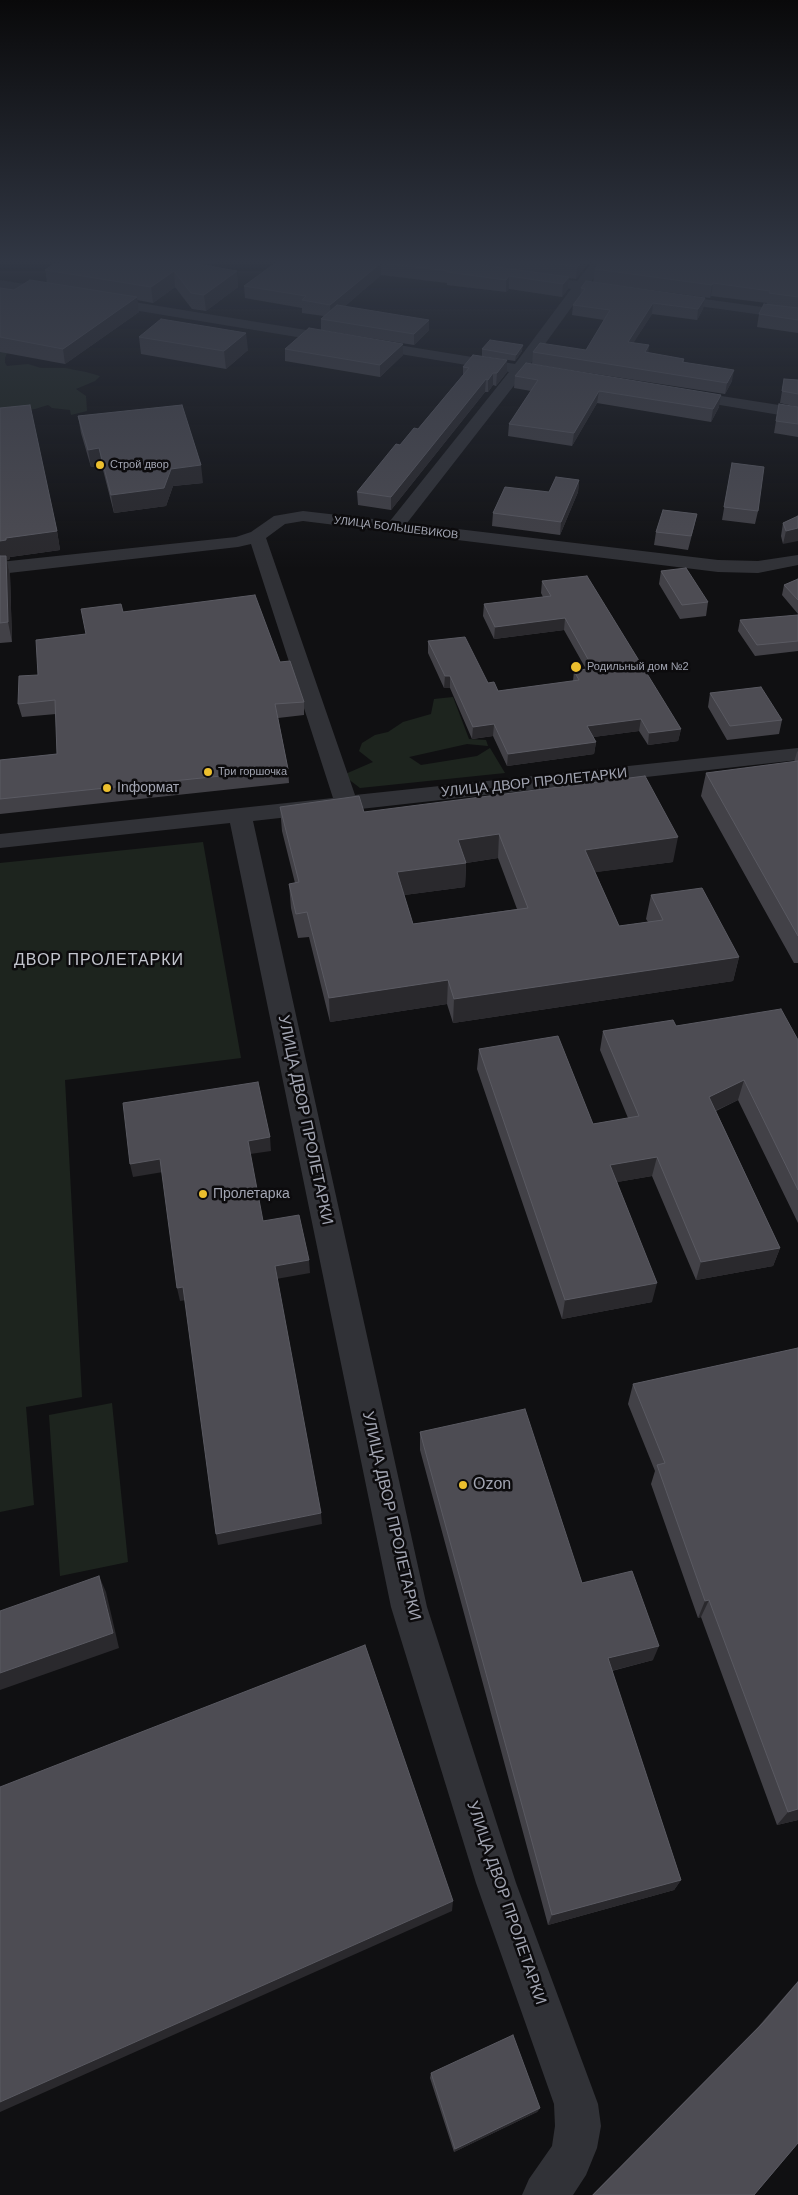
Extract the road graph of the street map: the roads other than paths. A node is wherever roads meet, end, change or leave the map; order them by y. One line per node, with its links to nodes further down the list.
1 (485, 363): 3 (street)
2 (523, 363): 3 (street)
3 (519, 369): 4 (street); 7 (street)
4 (574, 378)
5 (672, 393): 6 (street)
6 (798, 413)
7 (394, 528): 8 (street, УЛИЦА БОЛЬШЕВИКОВ); 9 (street, УЛИЦА БОЛЬШЕВИКОВ)
8 (257, 536): 10 (street, УЛИЦА БОЛЬШЕВИКОВ); 12 (street)
9 (798, 560)
10 (0, 568)
11 (798, 754): 12 (street, УЛИЦА ДВОР ПРОЛЕТАРКИ)
12 (346, 803): 13 (street, УЛИЦА ДВОР ПРОЛЕТАРКИ)
13 (240, 814): 14 (street, УЛИЦА ДВОР ПРОЛЕТАРКИ); 15 (street, УЛИЦА ДВОР ПРОЛЕТАРКИ)
14 (0, 841)
15 (546, 2195)

